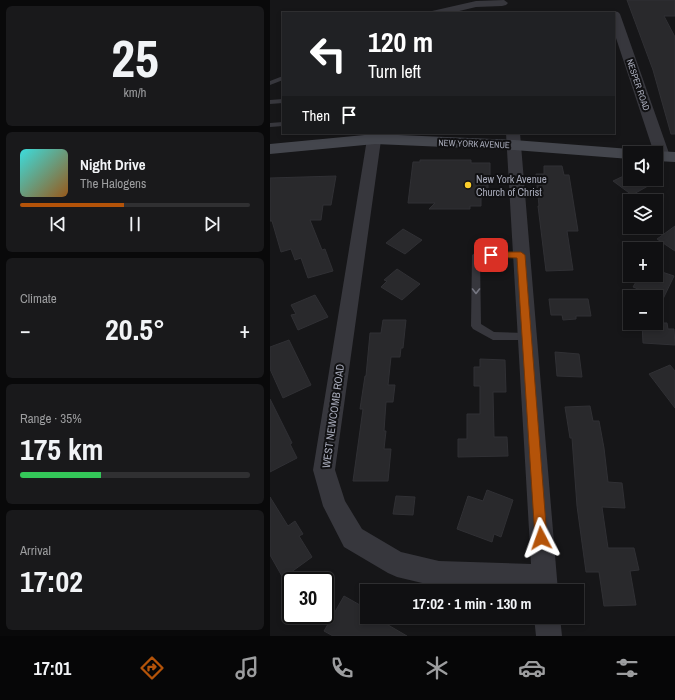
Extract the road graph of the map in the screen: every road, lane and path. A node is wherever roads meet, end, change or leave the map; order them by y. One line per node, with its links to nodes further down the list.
1 (611, 1): 4 (street, NESPER ROAD)
2 (502, 5): 3 (street)
3 (440, 12)
4 (614, 12)
5 (615, 17): 16 (street, NESPER ROAD)
6 (282, 78): 7 (lane)
7 (270, 83)
8 (282, 100): 9 (lane)
9 (270, 102)
10 (282, 124): 11 (lane)
11 (270, 125)
12 (375, 136): 13 (street, NEW YORK AVENUE); 14 (street, NEW YORK AVENUE); 19 (street, WEST NEWCOMB ROAD)
13 (514, 139): 15 (street, NEW YORK AVENUE); 17 (street)
14 (270, 149)
15 (623, 153)
16 (664, 156)
17 (521, 255): 18 (street); 18 (lane, one-way to 18)
18 (527, 337): 19 (street)
19 (545, 584)
20 (548, 624): 21 (street)
21 (549, 636)

